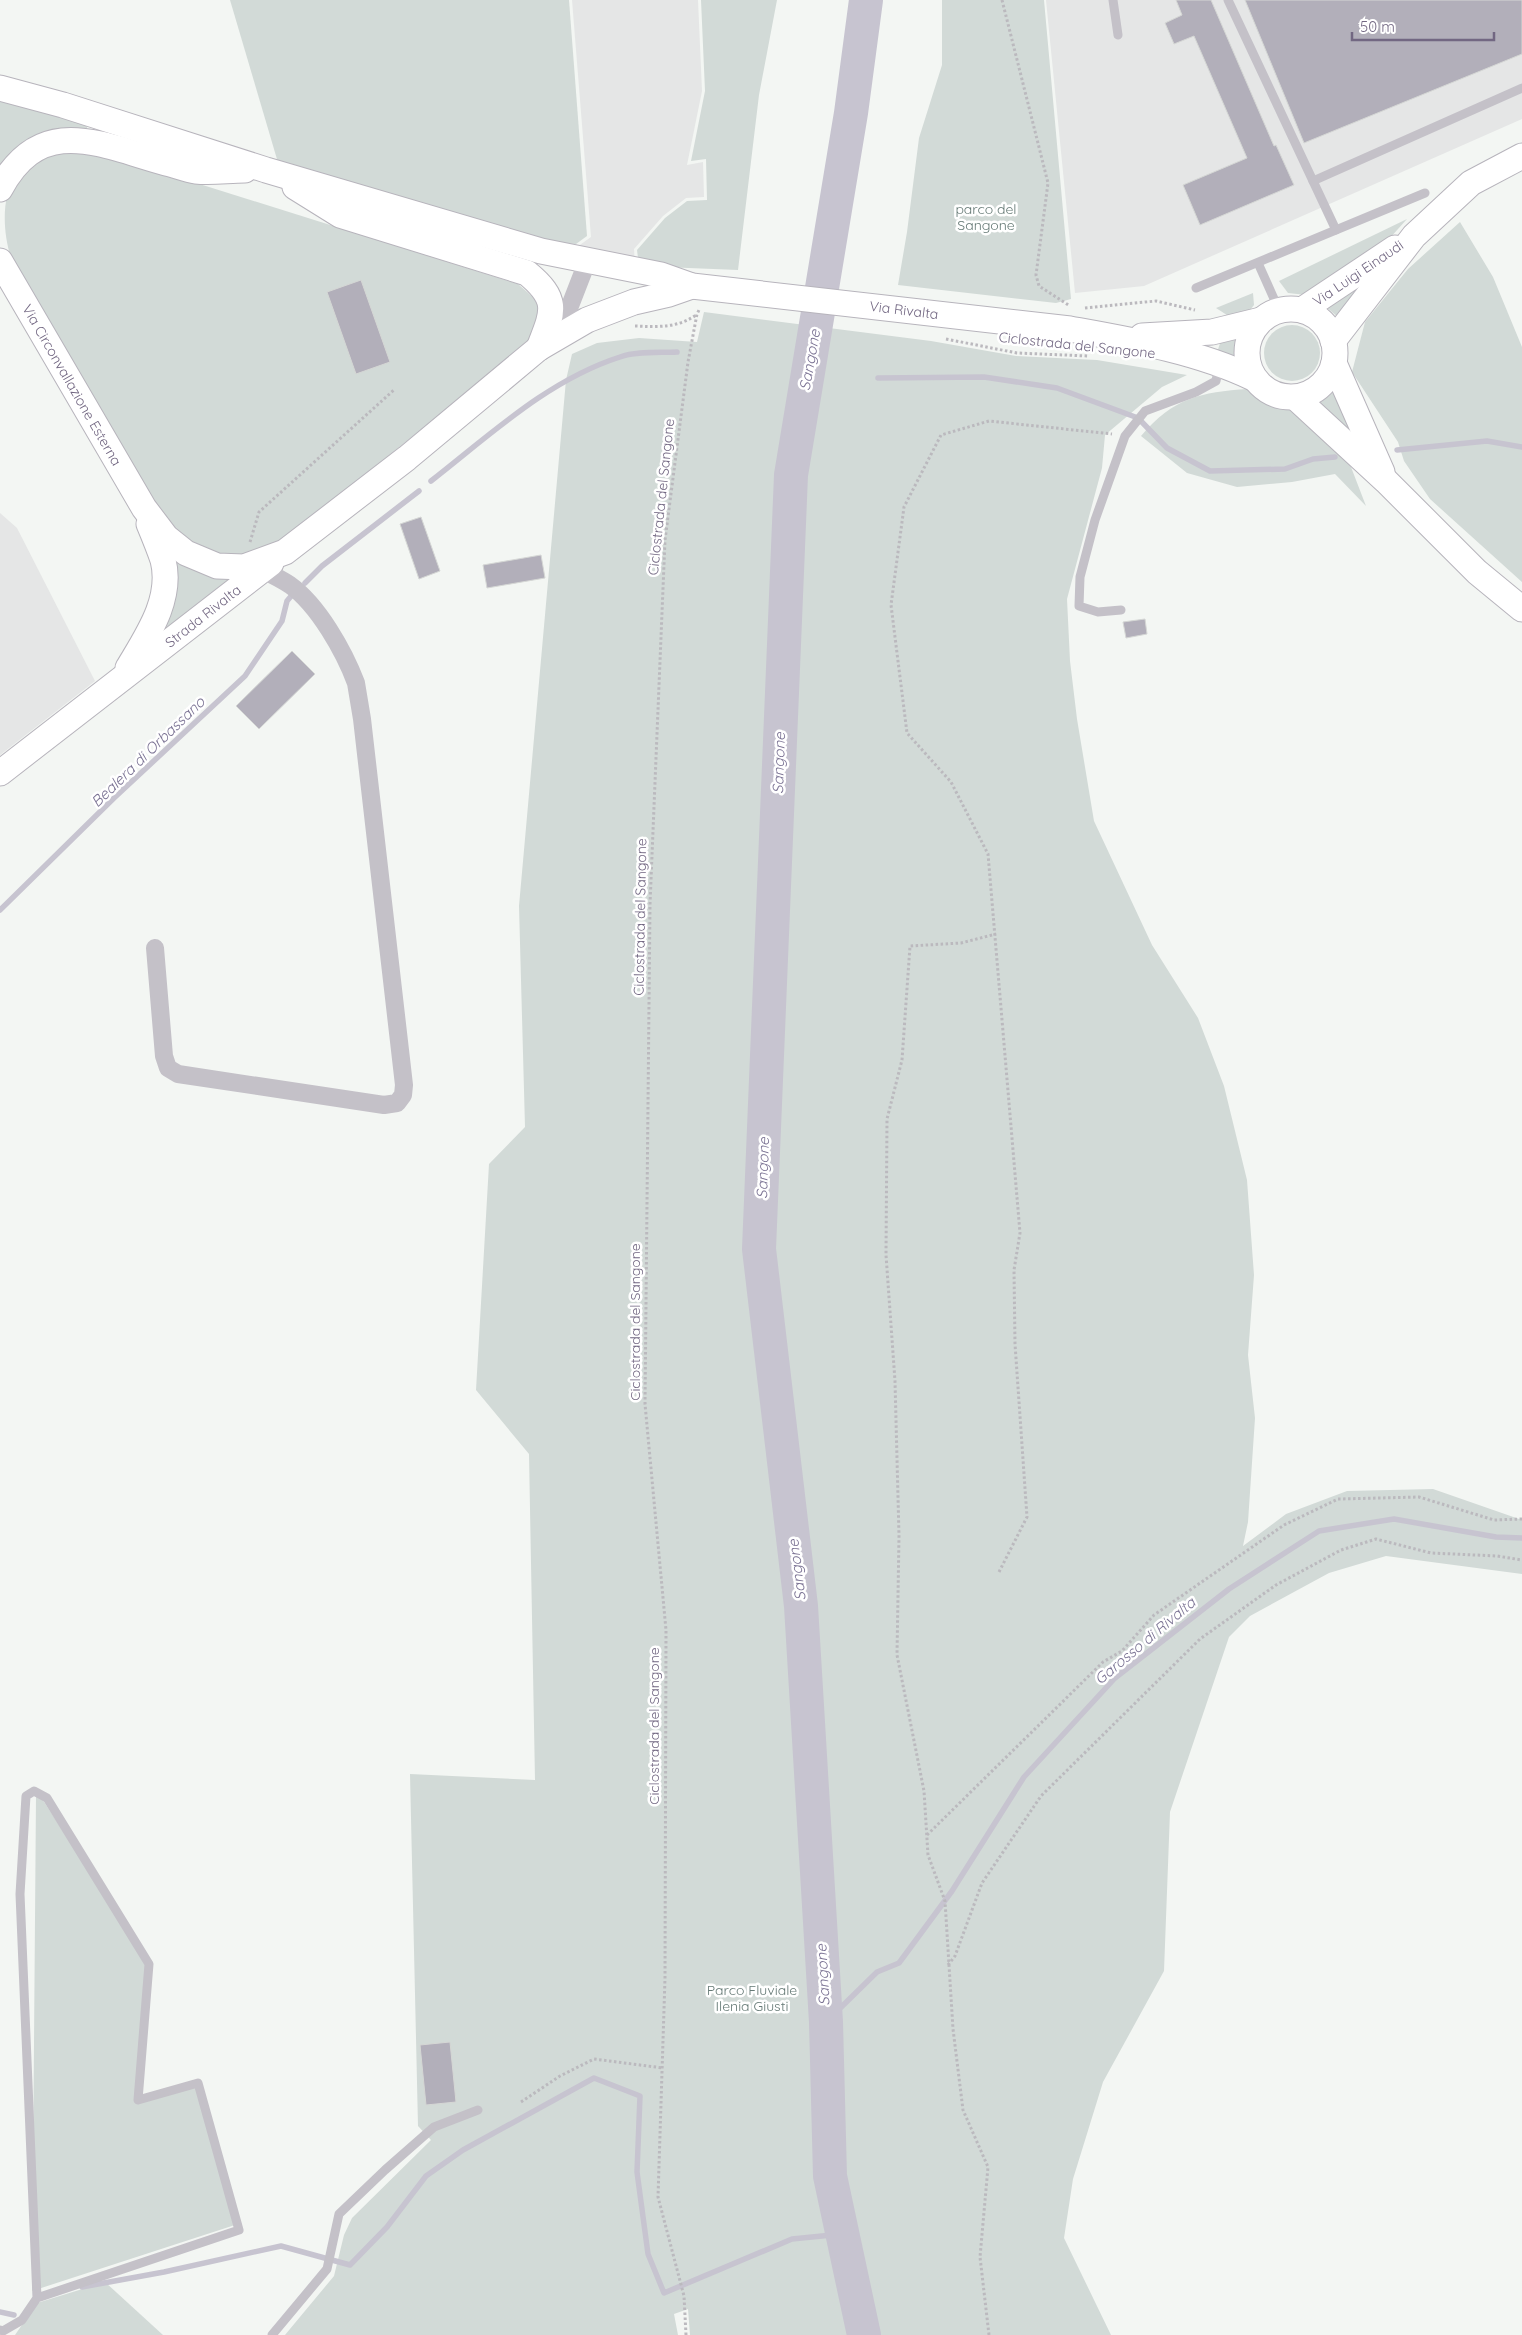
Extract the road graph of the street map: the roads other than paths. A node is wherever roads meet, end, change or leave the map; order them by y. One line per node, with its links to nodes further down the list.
1 (1113, 0): 3 (lane)
2 (1228, 0): 8 (lane)
3 (1118, 35)
4 (0, 88): 7 (main road)
5 (1522, 88): 8 (lane)
6 (1522, 156): 12 (main road, Via Luigi Einaudi)
7 (266, 170): 9 (main road); 14 (main road); 20 (main road)
8 (1313, 181): 11 (lane)
9 (0, 189)
10 (1425, 193): 11 (lane)
11 (1336, 230): 15 (lane)
12 (1414, 236): 18 (main road, Via Luigi Einaudi); 21 (main road, Via Luigi Einaudi)
13 (0, 261): 26 (main road, Via Circonvallazione Esterna)
14 (587, 262): 17 (main road); 20 (street)
15 (1258, 262): 16 (lane); 18 (lane)
16 (1196, 288)
17 (701, 294): 19 (main road, Via Rivalta); 20 (main road, Strada Rivalta)
18 (1280, 314): 19 (main road, Via Rivalta); 21 (main road); 23 (main road)
19 (1116, 337): 22 (main road, Via Rivalta)
20 (539, 348): 27 (main road, Strada Rivalta)
21 (1334, 352): 24 (main road); 25 (main road)
22 (1220, 363): 23 (main road, Via Rivalta); 29 (lane)
23 (1253, 378): 24 (main road, Via Rivalta)
24 (1296, 398): 25 (main road)
25 (1386, 481): 28 (main road)
26 (144, 508): 27 (main road); 30 (main road, Strada Rivalta)
27 (253, 568): 30 (main road, Strada Rivalta); 32 (street)
28 (1522, 609)
29 (1121, 610)
30 (120, 681): 31 (main road, Strada Rivalta)
31 (0, 773)
32 (155, 948)
33 (478, 2110): 36 (lane)
34 (37, 2298): 34 (lane); 35 (lane)
35 (0, 2330)
36 (272, 2335)

